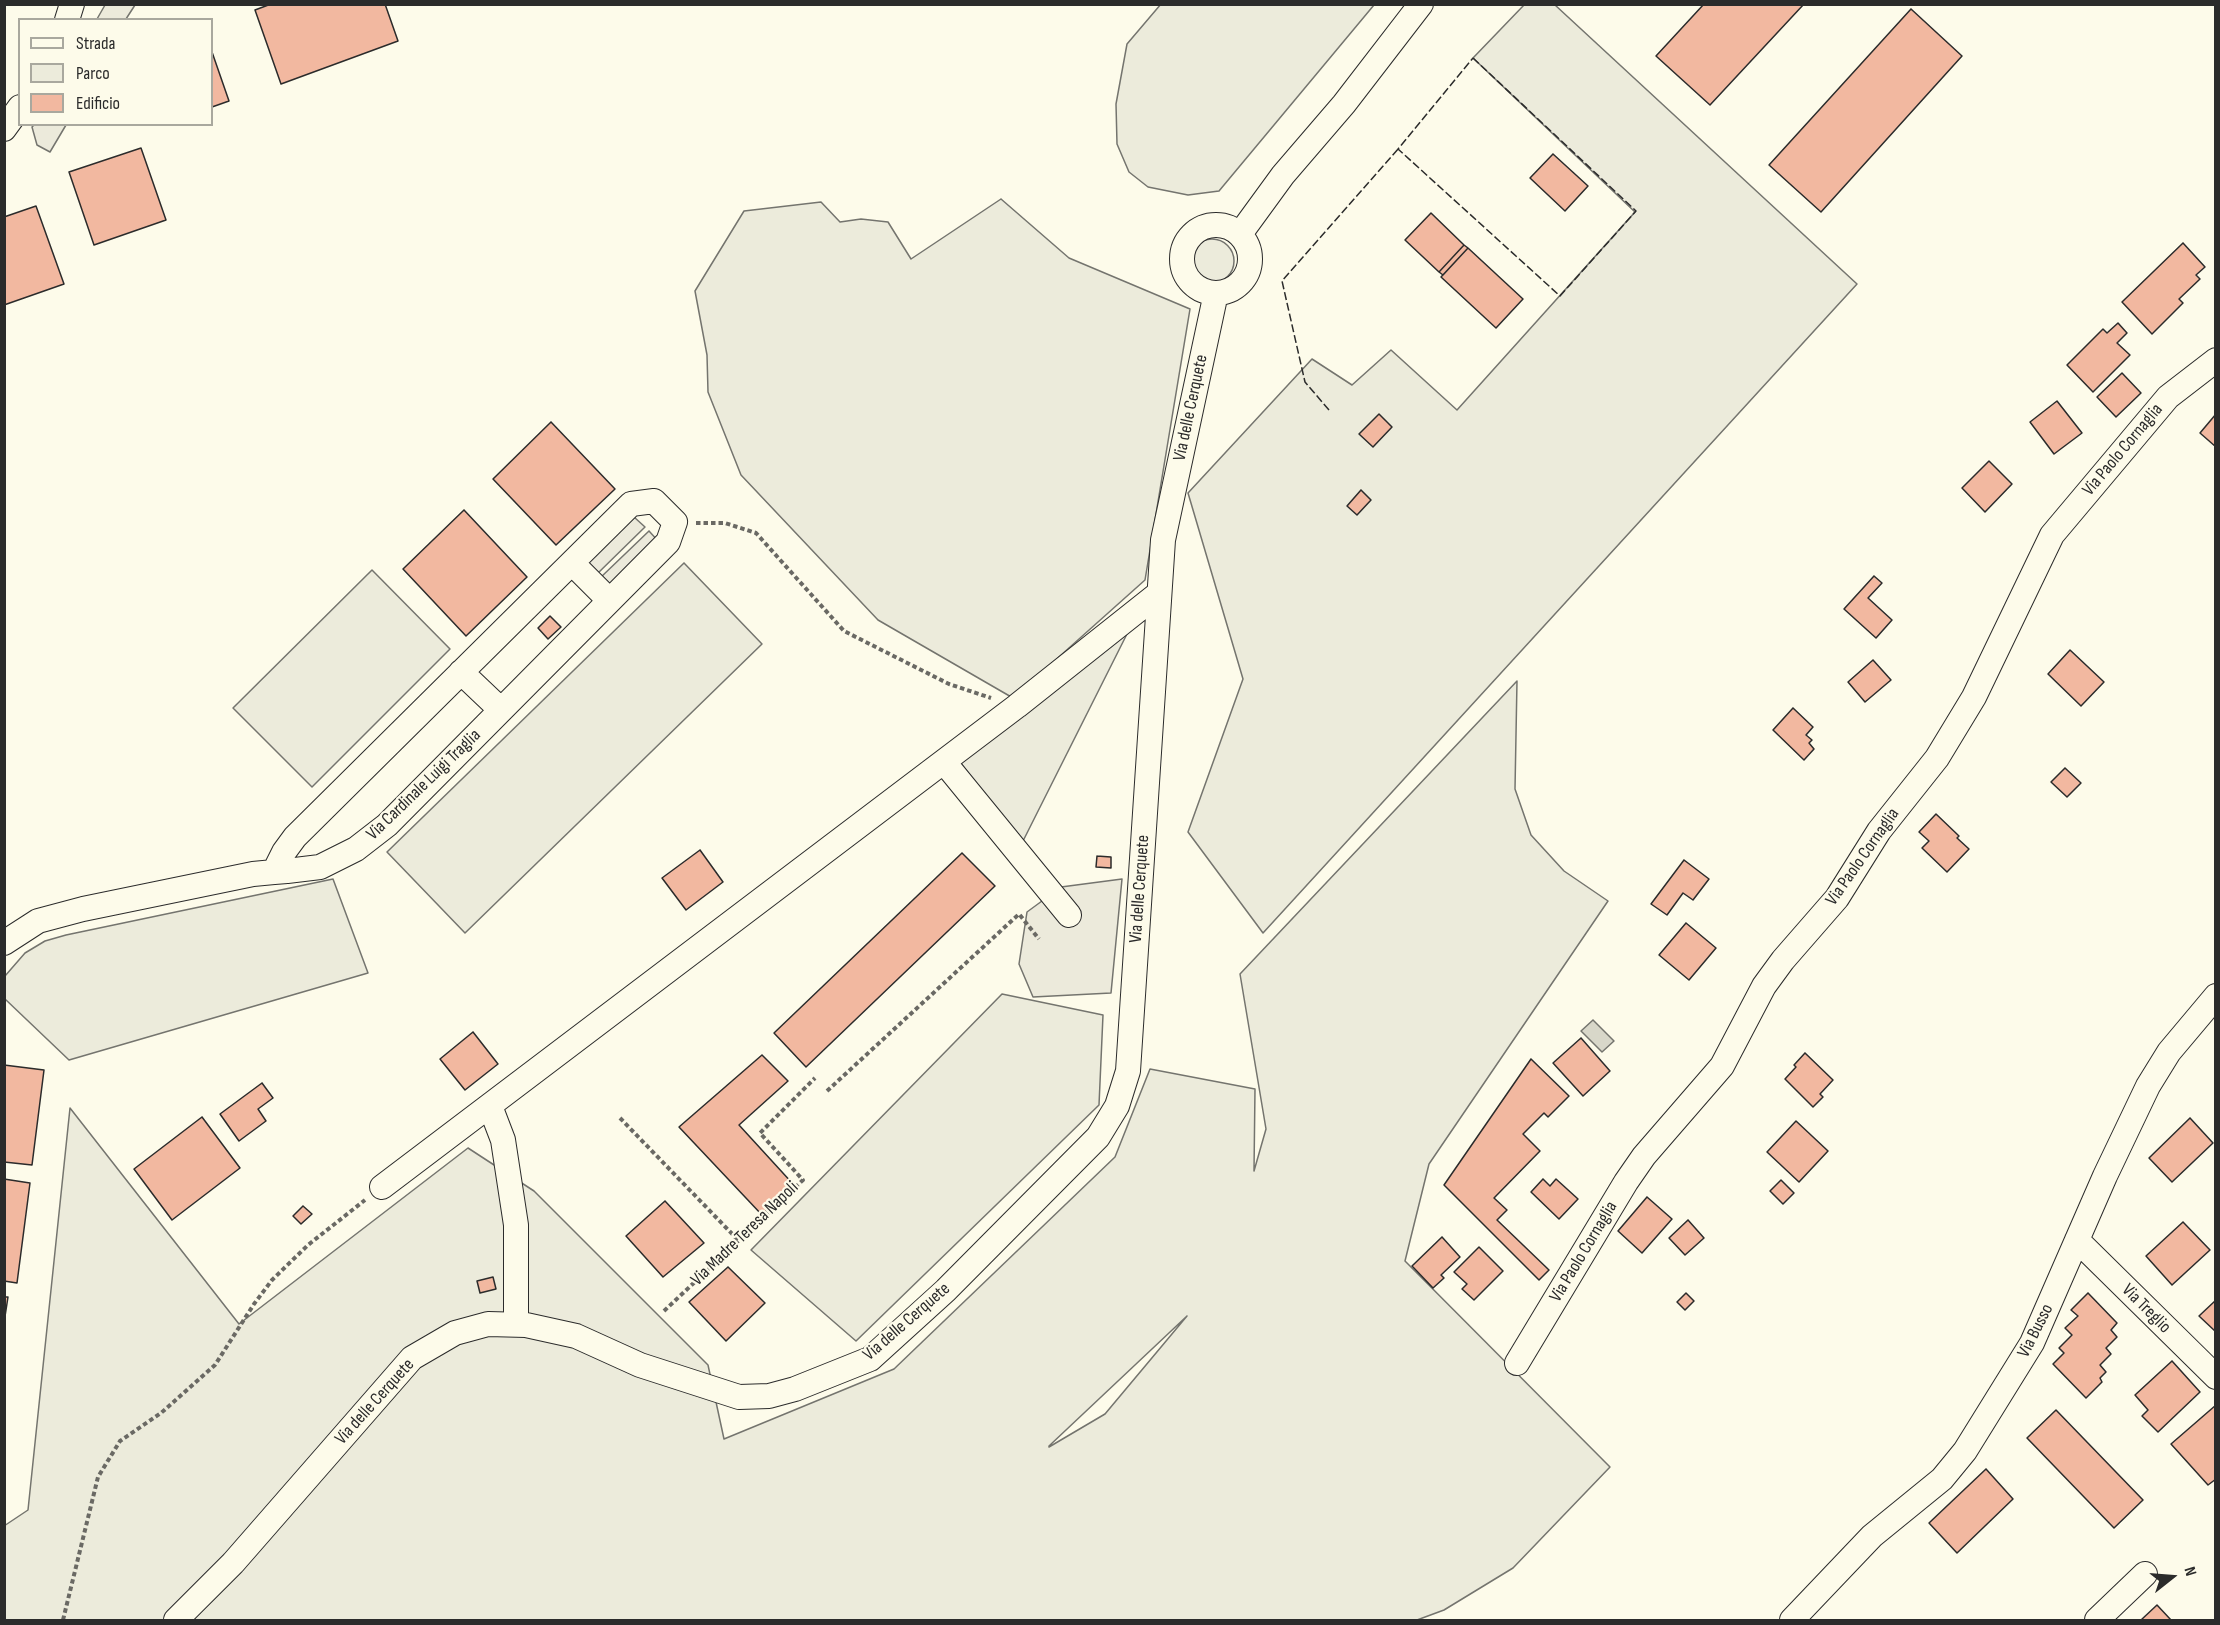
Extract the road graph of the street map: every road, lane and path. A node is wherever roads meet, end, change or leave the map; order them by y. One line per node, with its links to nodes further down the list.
1 (1421, 4): 4 (street)
2 (18, 110): 3 (street)
3 (4, 129)
4 (1240, 234): 5 (street); 5 (street)
5 (1216, 293): 9 (street, Via delle Cerquete)
6 (2216, 360): 29 (street, Via Paolo Cornaglia)
7 (675, 522): 8 (street); 10 (street, Via Cardinale Luigi Traglia); 12 (path)
8 (572, 563): 10 (street); 11 (street)
9 (1158, 594): 12 (street); 28 (street, Via delle Cerquete)
10 (609, 600): 13 (street, Via Cardinale Luigi Traglia)
11 (461, 672): 13 (street); 15 (street)
12 (1017, 706): 14 (street)
13 (501, 710): 15 (street, Via Cardinale Luigi Traglia)
14 (944, 762): 16 (street); 22 (street)
15 (274, 872): 18 (street, Via Cardinale Luigi Traglia)
16 (1069, 915)
17 (1039, 939): 21 (path)
18 (4, 943)
19 (2216, 996): 25 (street, Via Busso)
20 (815, 1078): 26 (path, Via Madre Teresa Napoli)
21 (827, 1090)
22 (490, 1106): 24 (street); 28 (street)
23 (620, 1118): 26 (path)
24 (382, 1187): 32 (path)
25 (2077, 1240): 30 (street, Via Treglio); 34 (street, Via Busso)
26 (739, 1241): 27 (path, Via Madre Teresa Napoli)
27 (664, 1311)
28 (516, 1324): 33 (street, Via delle Cerquete)
29 (1517, 1363)
30 (2216, 1377)
31 (2145, 1574): 35 (street)
32 (63, 1620)
33 (176, 1620)
34 (1792, 1620)
35 (2097, 1620)

